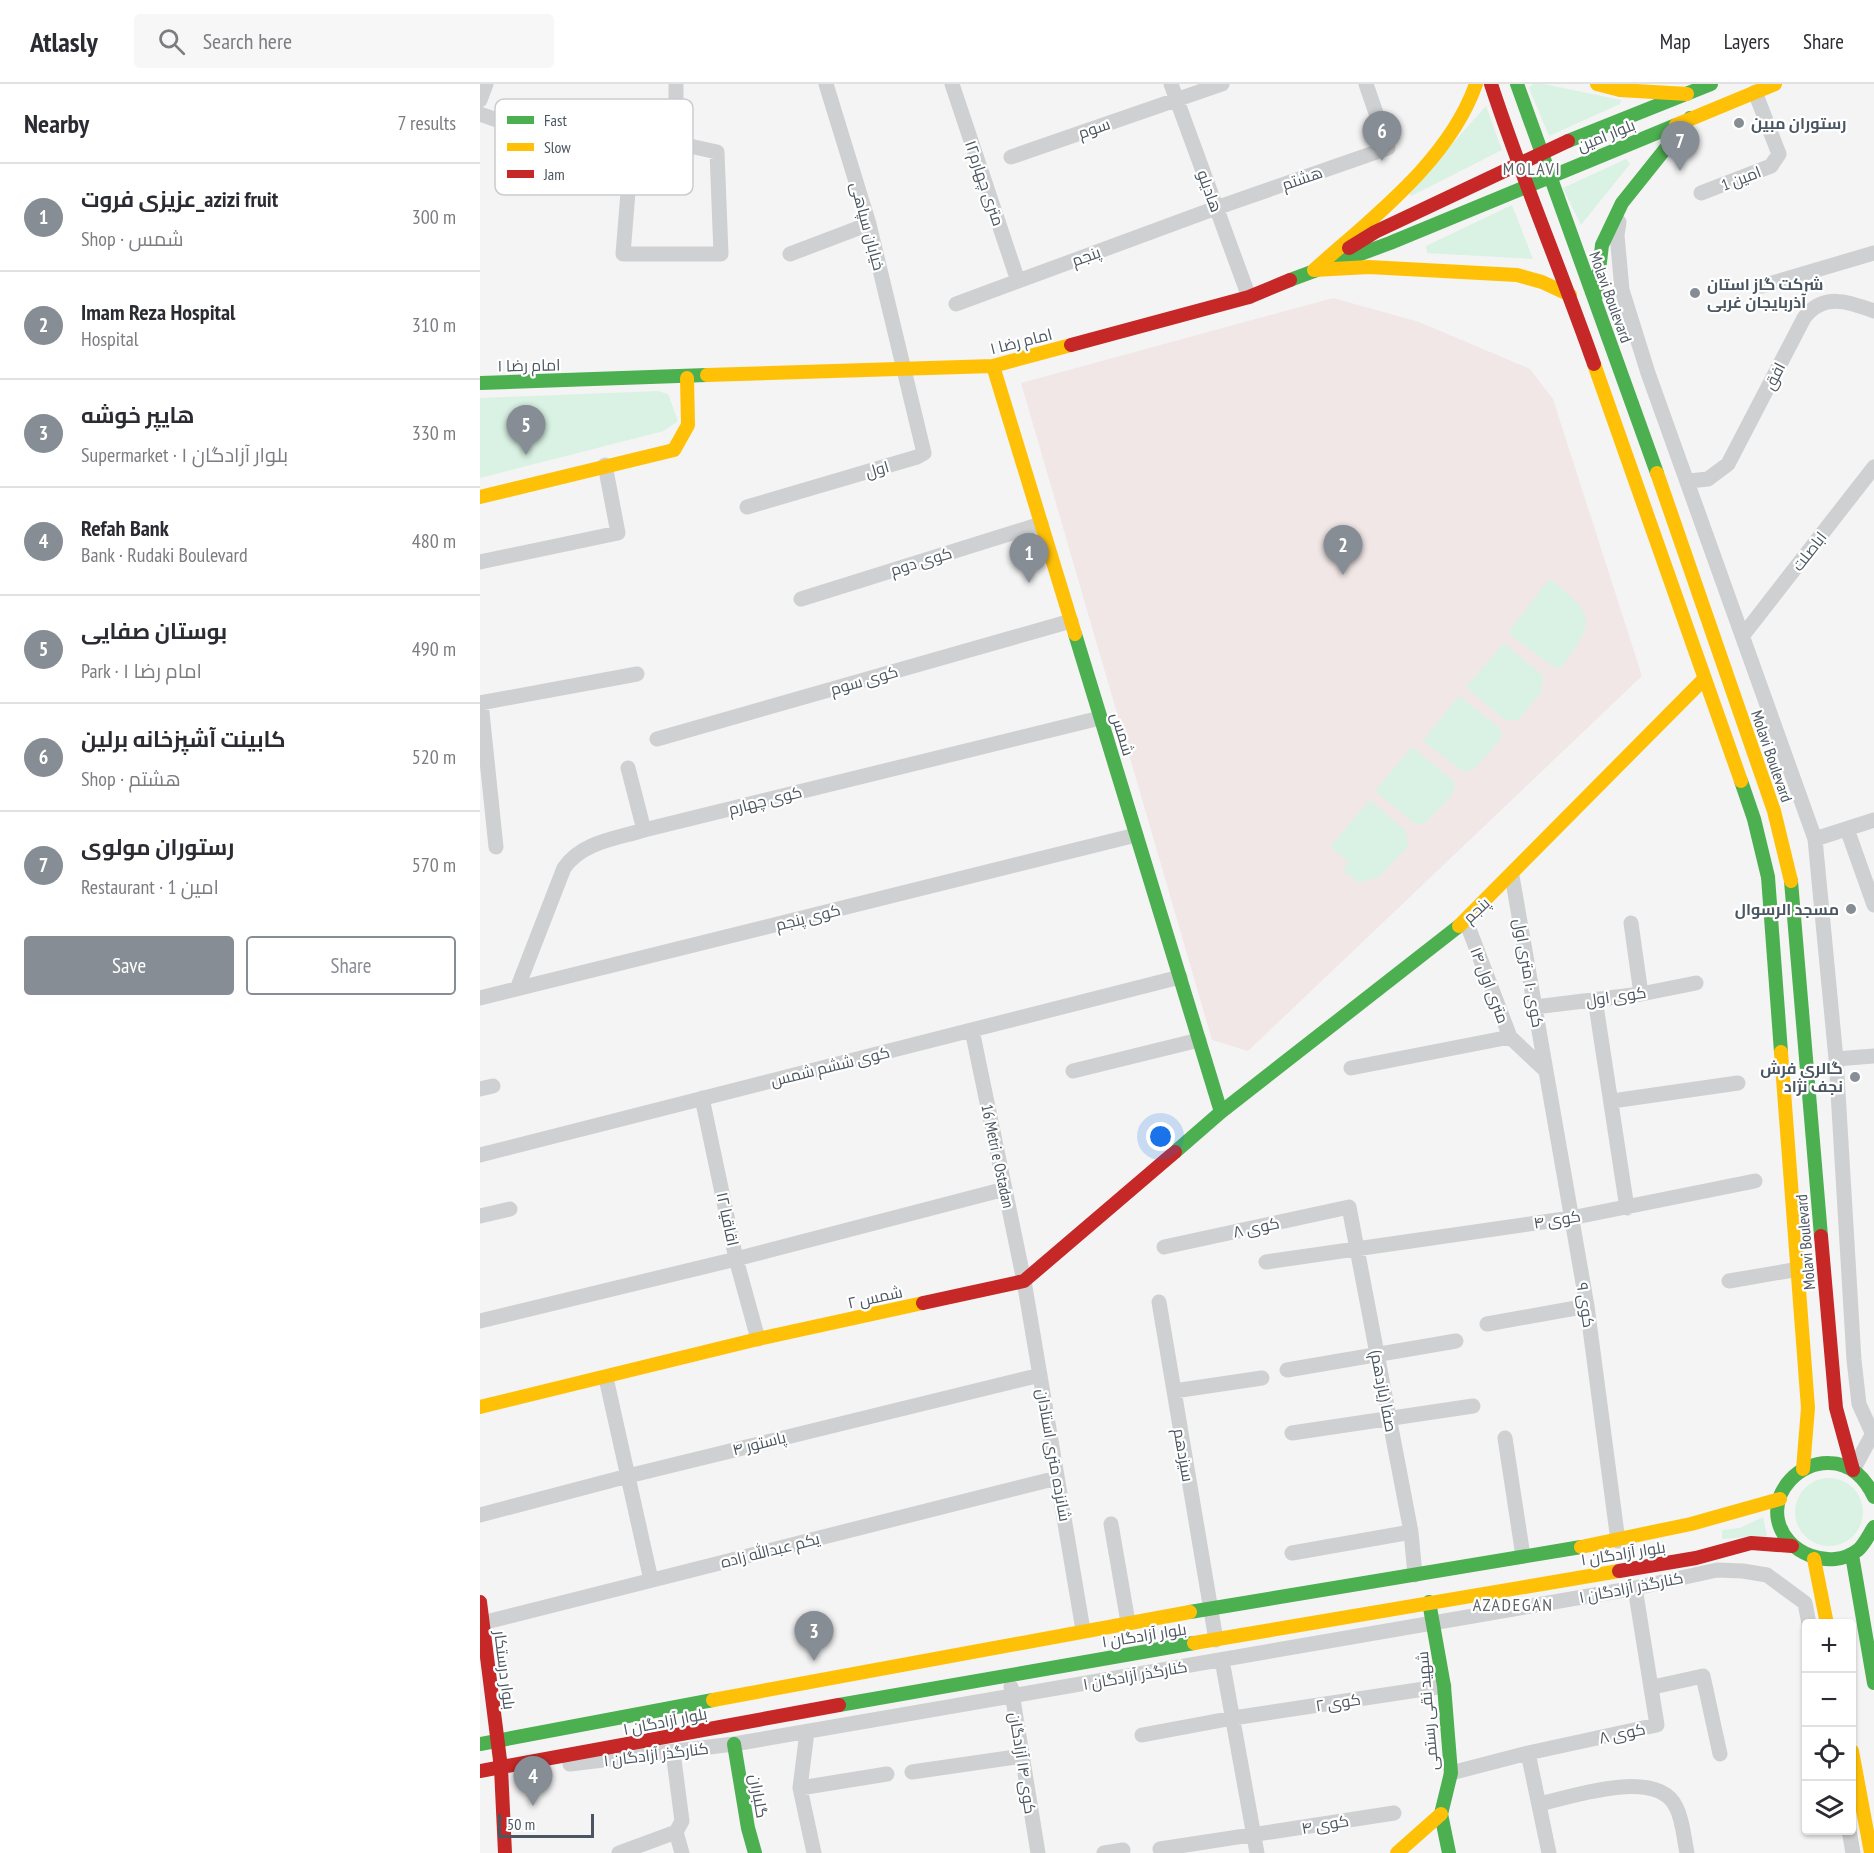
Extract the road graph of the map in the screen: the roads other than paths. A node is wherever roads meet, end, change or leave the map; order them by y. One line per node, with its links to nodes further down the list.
1 (486, 84): 17 (street)
2 (676, 84): 16 (street)
3 (826, 84): 32 (street, خیابان سپاهی)
4 (952, 84): 36 (street, ۱۲متری چهارم)
5 (1171, 84): 18 (street, هادیلو)
6 (1222, 84): 18 (street, سوم)
7 (1476, 84): 35 (main road)
8 (1491, 84): 25 (main road, Molavi Boulevard)
9 (1517, 84): 23 (main road, Molavi Boulevard)
10 (1597, 84): 15 (main road)
11 (1711, 84): 15 (main road, بلوار امین)
12 (1775, 84): 14 (main road, بلوار امین)
13 (1369, 85): 31 (street, هشتم)
14 (1755, 92): 20 (main road, بلوار امین); 28 (street, امین 1)
15 (1687, 94): 23 (main road, بلوار امین)
16 (676, 99)
17 (480, 100)
18 (1177, 100): 24 (street, سوم); 31 (street, هادیلو)
19 (480, 114): 21 (street)
20 (1690, 118): 26 (main road, بلوار امین); 30 (main road)
21 (495, 119)
22 (693, 147): 29 (street)
23 (1541, 152): 25 (main road, امام رضا ۱); 26 (main road, Molavi Boulevard)
24 (1011, 157)
25 (1516, 163): 27 (main road, Molavi Boulevard); 35 (main road, امام رضا ۱)
26 (1550, 176): 27 (main road, امام رضا ۱); 40 (main road, Molavi Boulevard)
27 (1526, 187): 35 (main road, امام رضا ۱); 38 (main road, Molavi Boulevard)
28 (1701, 193)
29 (628, 195)
30 (1622, 203): 40 (main road); 46 (street)
31 (1216, 208): 36 (street, پنجم); 39 (street, هادیلو)
32 (869, 224): 34 (street); 45 (street, خیابان سپاهی)
33 (1874, 253): 37 (street)
34 (790, 254)
35 (1314, 270): 38 (main road); 39 (main road, امام رضا ۱)
36 (1018, 281): 41 (street, پنجم)
37 (1762, 286)
38 (1570, 295): 60 (main road, Molavi Boulevard)
39 (1249, 297): 44 (main road, امام رضا ۱)
40 (1595, 301): 43 (main road, Molavi Boulevard)
41 (956, 304)
42 (1874, 311): 51 (street, افق)
43 (1617, 359): 46 (street); 65 (main road, Molavi Boulevard)
44 (993, 366): 45 (main road, امام رضا ۱); 54 (main road, شمس)
45 (903, 370): 47 (main road, امام رضا ۱); 53 (street, اول)
46 (1648, 373): 51 (street)
47 (687, 378): 48 (main road, امام رضا ۱); 49 (main road)
48 (480, 383)
49 (605, 465): 52 (main road); 55 (street)
50 (1874, 467): 58 (street, اباصلت)
51 (1689, 481): 58 (street)
52 (480, 497)
53 (747, 507)
54 (1041, 524): 56 (street, کوی دوم); 57 (main road, شمس)
55 (480, 562)
56 (801, 599)
57 (1071, 621): 62 (main road, شمس); 63 (street, کوی سوم)
58 (1744, 634): 71 (street)
59 (637, 674): 61 (street)
60 (1704, 679): 66 (main road, Molavi Boulevard); 73 (main road, پنجم)
61 (481, 703): 72 (street)
62 (1100, 718): 69 (street, کوی چهارم); 70 (main road, شمس)
63 (657, 739)
64 (628, 768): 69 (street)
65 (1774, 812): 66 (main road); 122 (main road, Molavi Boulevard)
66 (1754, 819): 108 (main road, Molavi Boulevard)
67 (1874, 820): 68 (street)
68 (1847, 829): 71 (street); 74 (street)
69 (644, 830): 79 (street, کوی چهارم)
70 (1137, 836): 77 (main road, شمس); 79 (street, کوی پنجم)
71 (1815, 839): 88 (street)
72 (496, 846)
73 (1512, 876): 75 (main road, پنجم); 83 (street, کوی ۱۰ متری اول)
74 (1874, 905)
75 (1466, 921): 85 (street, ۱۴ متری اول); 95 (main road, پنجم)
76 (1631, 923): 80 (street)
77 (1180, 978): 84 (street, کوی ششم شمس); 86 (main road, شمس)
78 (1696, 983): 80 (street, کوی اول)
79 (517, 989): 81 (street, کوی پنجم)
80 (1641, 994): 82 (street, کوی اول)
81 (480, 998)
82 (1595, 999): 83 (street, کوی اول); 94 (street)
83 (1535, 1007): 90 (street, کوی ۱۰ متری اول)
84 (972, 1030): 93 (street, کوی ششم شمس); 98 (street, 16 Metri e Ostadan)
85 (1510, 1037): 89 (street); 90 (street, ۱۴ متری اول)
86 (1199, 1040): 91 (street); 95 (main road, شمس)
87 (1874, 1056): 88 (street)
88 (1836, 1059): 129 (street)
89 (1351, 1068)
90 (1545, 1070): 103 (street, کوی ۹)
91 (1074, 1071)
92 (1738, 1083): 94 (street)
93 (702, 1098): 96 (street, کوی ششم شمس); 106 (street, اقاقیا ۱۲)
94 (1612, 1101): 100 (street)
95 (1221, 1112): 109 (main road, شمس ۲)
96 (480, 1155)
97 (1755, 1181): 100 (street, کوی ۴)
98 (1005, 1190): 106 (street); 109 (street, 16 Metri e Ostadan)
99 (1349, 1207): 104 (street, کوی ۸); 105 (street, صفا (یازدهم))
100 (1627, 1208): 103 (street, کوی ۴)
101 (510, 1209): 102 (street)
102 (480, 1216)
103 (1571, 1218): 105 (street, کوی ۴); 112 (street, کوی ۹)
104 (1164, 1247)
105 (1357, 1249): 107 (street, کوی ۴); 117 (street, صفا (یازدهم))
106 (736, 1259): 113 (street); 115 (street, اقاقیا ۱۲)
107 (1266, 1262)
108 (1799, 1269): 110 (street); 123 (main road, Molavi Boulevard)
109 (1024, 1281): 115 (main road, شمس ۲); 119 (street, شانزده متری استادان)
110 (1729, 1281)
111 (1159, 1302): 124 (street, سیزدهم)
112 (1587, 1306): 114 (street); 142 (street, کوی ۹)
113 (480, 1321)
114 (1487, 1324)
115 (758, 1339): 120 (main road, شمس ۲)
116 (1456, 1341): 117 (street)
117 (1377, 1356): 118 (street); 127 (street, صفا (یازدهم))
118 (1287, 1370)
119 (1040, 1375): 133 (street, پاستور ۴); 134 (street, شانزده متری استادان)
120 (606, 1378): 126 (main road, شمس ۲); 133 (street)
121 (1262, 1378): 124 (street)
122 (1833, 1381): 123 (main road); 132 (main road, Molavi Boulevard)
123 (1806, 1384): 131 (main road, Molavi Boulevard)
124 (1174, 1391): 157 (street, سیزدهم)
125 (1473, 1406): 127 (street)
126 (480, 1407)
127 (1389, 1418): 128 (street); 141 (street, صفا (یازدهم))
128 (1292, 1433)
129 (1873, 1436): 132 (street)
130 (1505, 1438): 147 (street)
131 (1803, 1469): 132 (main road); 136 (main road)
132 (1853, 1470): 135 (main road)
133 (628, 1476): 137 (street, پاستور ۴); 152 (street)
134 (1057, 1478): 152 (street, یکم عبدالله زاده); 163 (street, شانزده متری استادان)
135 (1873, 1490)
136 (1780, 1499): 139 (main road, بلوار آزادگان ۱); 144 (main road)
137 (480, 1515)
138 (1111, 1524): 161 (street)
139 (1691, 1524): 142 (main road, بلوار آزادگان ۱); 148 (main road)
140 (1874, 1527): 146 (main road)
141 (1411, 1532): 145 (street); 151 (street, صفا (یازدهم))
142 (1618, 1540): 147 (main road, بلوار آزادگان ۱)
143 (1751, 1543): 144 (main road, بلوار آزادگان ۱); 148 (main road, بلوار آزادگان ۱); 150 (street)
144 (1792, 1546): 149 (main road)
145 (1292, 1553)
146 (1852, 1555): 149 (main road); 167 (main road)
147 (1523, 1556): 151 (main road, بلوار آزادگان ۱)
148 (1696, 1558): 155 (main road, بلوار آزادگان ۱)
149 (1814, 1559): 156 (street); 159 (main road)
150 (1716, 1570): 153 (street, کنارگذر آزادگان ۱); 156 (street, کنارگذر آزادگان ۱)
151 (1415, 1575): 157 (main road, بلوار آزادگان ۱)
152 (651, 1580): 162 (street, یکم عبدالله زاده)
153 (1635, 1588): 160 (street, کنارگذر آزادگان ۱); 169 (street, کوی ۸)
154 (480, 1602): 162 (main road, بلوار درستکار)
155 (1430, 1602): 160 (main road, شهید نقی رستمی); 164 (main road, بلوار آزادگان ۱)
156 (1805, 1603): 158 (street)
157 (1210, 1608): 161 (main road, بلوار آزادگان ۱); 164 (street, سیزدهم)
158 (1808, 1619)
159 (1826, 1619)
160 (1434, 1621): 165 (street, کنارگذر آزادگان ۱); 168 (main road, شهید نقی رستمی)
161 (1128, 1622): 163 (main road, بلوار آزادگان ۱)
162 (482, 1623): 174 (main road, بلوار درستکار)
163 (1083, 1630): 174 (main road, بلوار آزادگان ۱)
164 (1216, 1640): 166 (main road, بلوار آزادگان ۱)
165 (1222, 1660): 170 (street, کنارگذر آزادگان ۱); 171 (street)
166 (1008, 1674): 170 (street, کوی ۱۴ آزادگان); 181 (main road, بلوار آزادگان ۱)
167 (1874, 1683)
168 (1443, 1686): 171 (street, کوی ۲); 185 (main road, شهید نقی رستمی)
169 (1653, 1687): 178 (street, کوی ۸); 179 (street)
170 (1012, 1696): 172 (street, کنارگذر آزادگان ۱); 180 (street, کوی ۱۴ آزادگان)
171 (1233, 1718): 173 (street, کوی ۲); 194 (street)
172 (807, 1732): 176 (street, کنارگذر آزادگان ۱); 188 (street)
173 (1142, 1735)
174 (498, 1742): 175 (main road, بلوار آزادگان ۱); 182 (main road, بلوار درستکار)
175 (480, 1744)
176 (734, 1744): 177 (street, کنارگذر آزادگان ۱); 200 (main road, گلباران)
177 (673, 1752): 181 (street, کنارگذر آزادگان ۱); 192 (street)
178 (1528, 1752): 185 (street, کوی ۸); 189 (street)
179 (1720, 1754)
180 (1022, 1756): 184 (street); 202 (street, کوی ۱۴ آزادگان)
181 (525, 1764): 182 (main road, بلوار آزادگان ۱)
182 (501, 1768): 183 (main road, بلوار آزادگان ۱); 197 (main road, بلوار درستکار)
183 (480, 1771)
184 (912, 1772)
185 (1451, 1773): 191 (main road, شهید نقی رستمی)
186 (887, 1774): 188 (street)
187 (1856, 1776): 210 (main road)
188 (800, 1788): 201 (street)
189 (1539, 1804): 207 (street); 208 (street)
190 (1394, 1813): 194 (street, کوی ۴)
191 (1441, 1814): 205 (main road); 206 (main road, شهید نقی رستمی)
192 (676, 1832): 198 (street); 199 (street)
193 (1850, 1835): 209 (street)
194 (1255, 1836): 195 (street, کوی ۴); 204 (street)
195 (1160, 1849)
196 (1123, 1850): 203 (street)
197 (505, 1853)
198 (619, 1853)
199 (682, 1853)
200 (755, 1853)
201 (814, 1853)
202 (1038, 1853)
203 (1104, 1853)
204 (1257, 1853)
205 (1397, 1853)
206 (1449, 1853)
207 (1549, 1853)
208 (1688, 1853)
209 (1853, 1853)
210 (1871, 1853)

